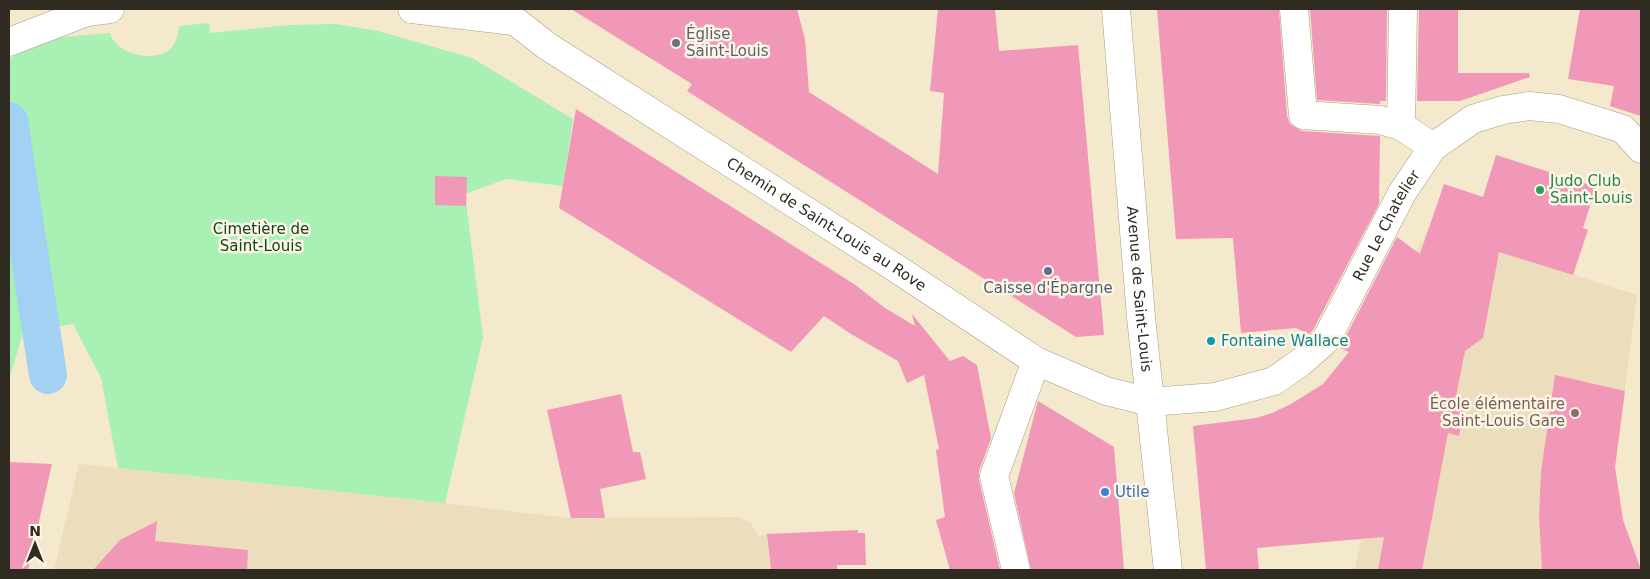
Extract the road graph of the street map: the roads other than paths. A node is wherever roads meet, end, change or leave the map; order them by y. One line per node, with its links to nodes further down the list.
1 (110, 9): 7 (street)
2 (412, 9): 6 (street, Chemin de Saint-Louis au Rove)
3 (1116, 9): 12 (street, Avenue de Saint-Louis)
4 (1294, 9): 8 (street)
5 (1403, 9): 8 (street)
6 (503, 15): 11 (street, Chemin de Saint-Louis au Rove)
7 (9, 42)
8 (1401, 126): 9 (street)
9 (1433, 147): 10 (street, Rue Le Chatelier); 12 (street, Rue Le Chatelier)
10 (1641, 149)
11 (1036, 361): 12 (street, Chemin de Saint-Louis au Rove); 13 (street)
12 (1150, 402): 14 (street, Avenue de Saint-Louis)
13 (1016, 570)
14 (1168, 570)

